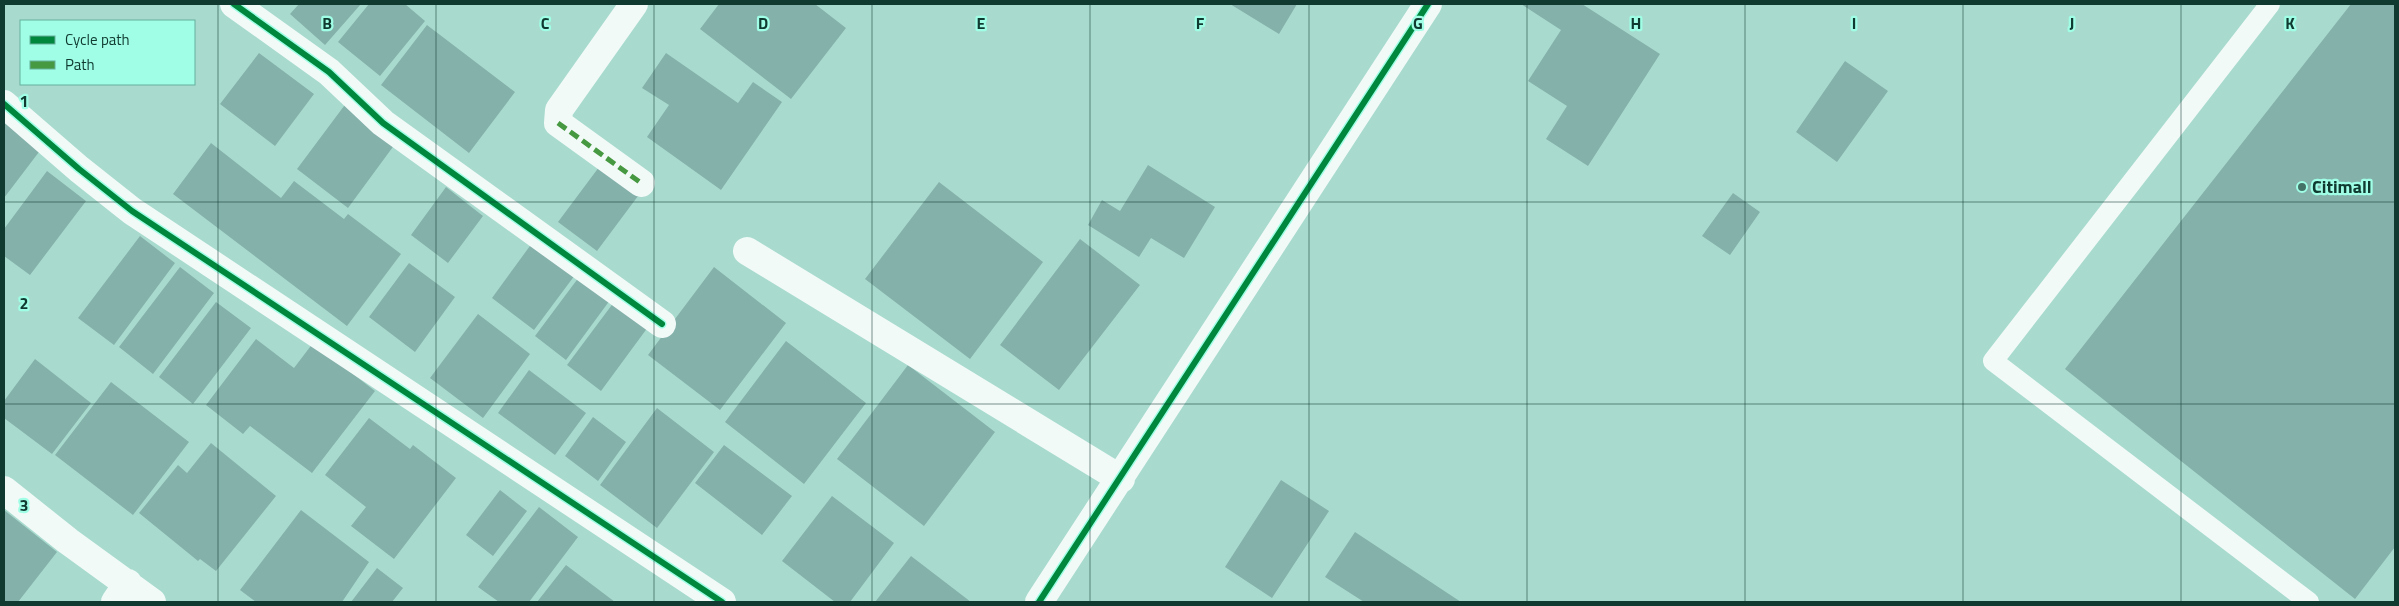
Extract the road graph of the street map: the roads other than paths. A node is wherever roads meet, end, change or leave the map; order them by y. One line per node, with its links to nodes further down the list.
1 (234, 4): 8 (street)
2 (634, 4): 6 (street)
3 (1428, 4): 9 (street)
4 (2270, 4): 15 (lane)
5 (4, 104): 12 (street)
6 (641, 183)
7 (747, 251): 9 (street)
8 (662, 324)
9 (1121, 479): 14 (street)
10 (4, 490): 11 (street)
11 (121, 593): 13 (street)
12 (716, 601)
13 (152, 602)
14 (1039, 602)
15 (2310, 602)

